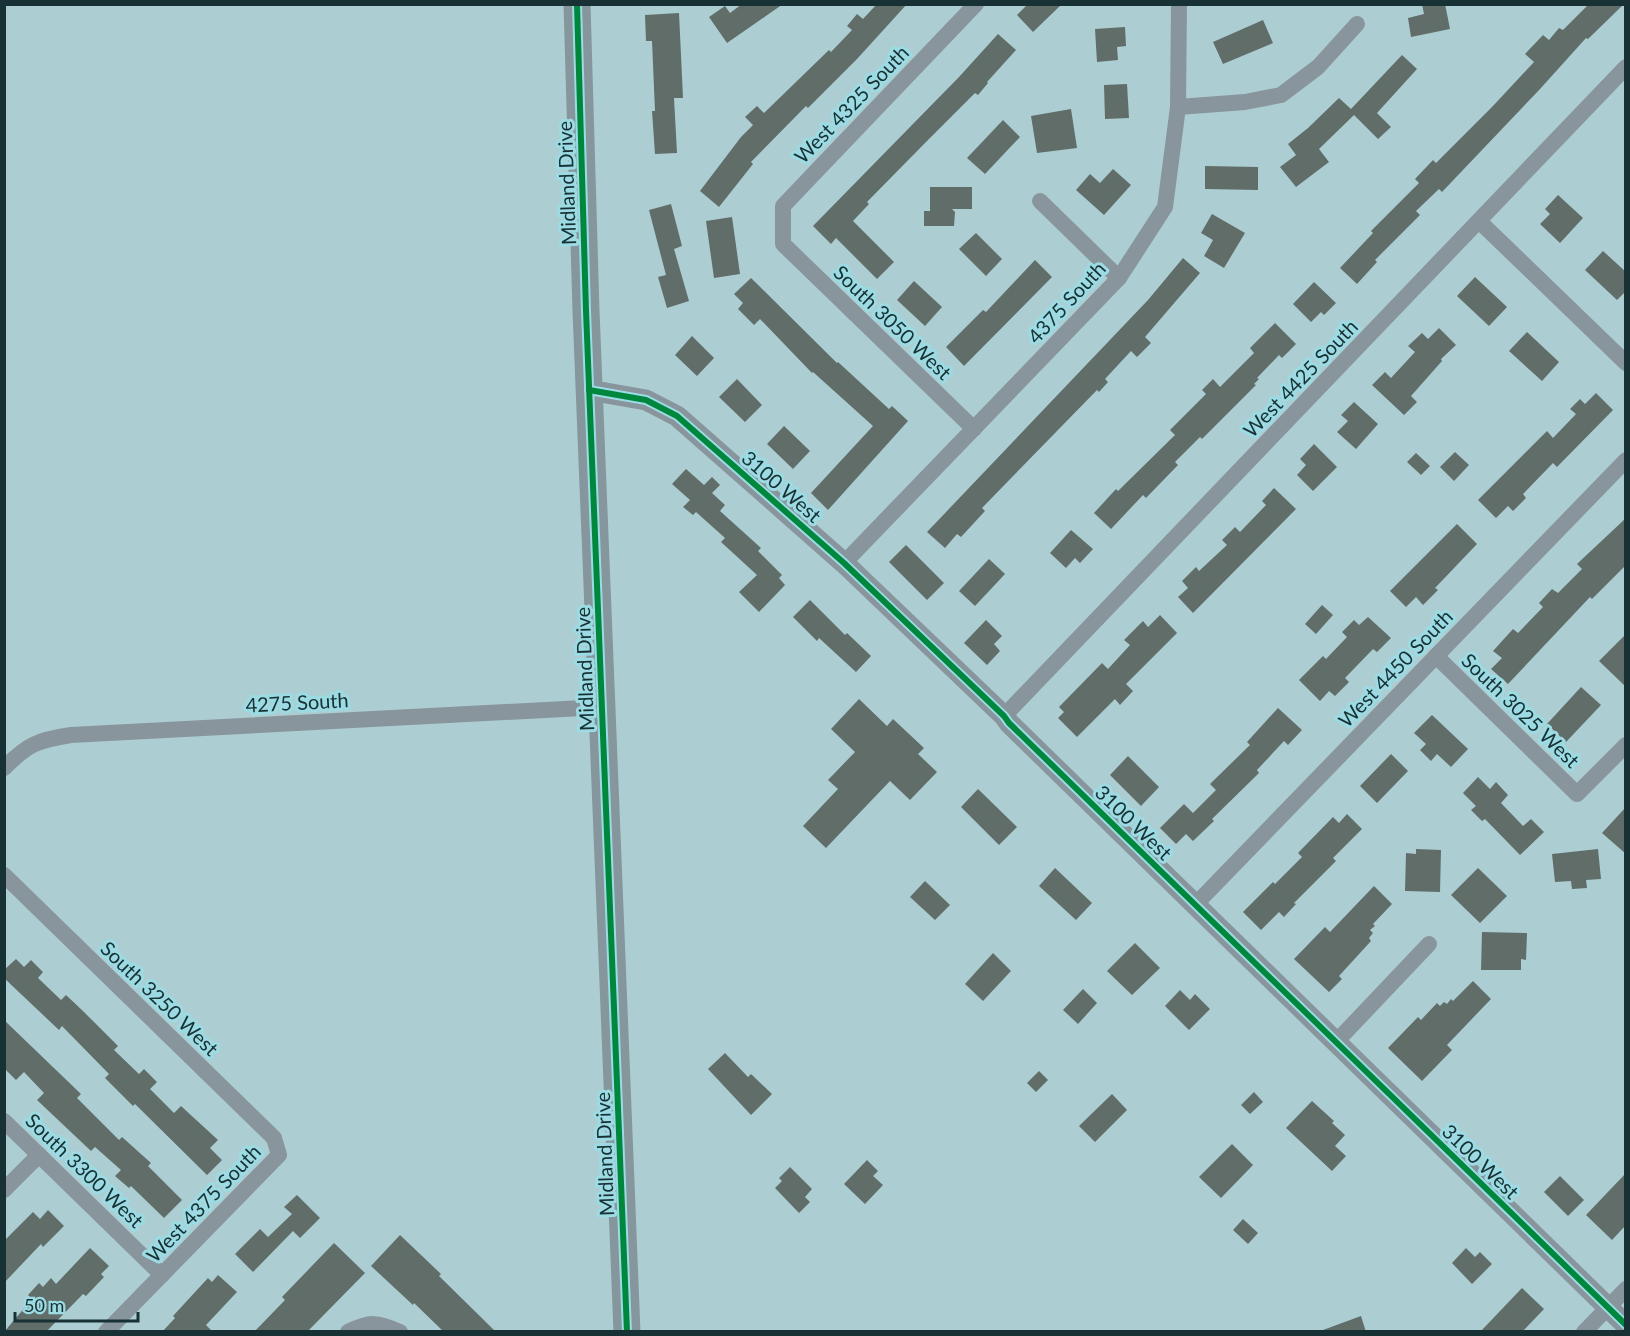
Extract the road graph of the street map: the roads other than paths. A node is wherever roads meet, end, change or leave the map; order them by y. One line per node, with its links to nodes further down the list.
1 (578, 4): 12 (main road, Midland Drive)
2 (976, 4): 9 (street, West 4325 South)
3 (1179, 4): 6 (street, 4375 South)
4 (1357, 24): 6 (street)
5 (1626, 68): 8 (street, West 4425 South)
6 (1178, 107): 10 (street, 4375 South)
7 (1040, 201): 10 (street)
8 (1479, 221): 11 (street); 18 (street, West 4425 South)
9 (783, 244): 13 (street, South 3050 West)
10 (1119, 278): 13 (street, 4375 South)
11 (1626, 363)
12 (589, 390): 15 (street, 3100 West); 17 (main road, Midland Drive)
13 (974, 429): 15 (street, 4375 South)
14 (1626, 460): 16 (street, West 4450 South)
15 (844, 563): 18 (street, 3100 West)
16 (1436, 656): 19 (street, South 3025 West); 22 (street, West 4450 South)
17 (602, 707): 20 (street, 4275 South); 36 (main road, Midland Drive)
18 (1004, 716): 22 (street, 3100 West)
19 (1626, 745)
20 (4, 768)
21 (4, 875): 27 (street, South 3250 West)
22 (1195, 905): 24 (street, 3100 West)
23 (1429, 944): 24 (street)
24 (1336, 1042): 31 (street, 3100 West)
25 (4, 1121): 26 (street, South 3300 West)
26 (39, 1155): 28 (street); 29 (street, South 3300 West)
27 (279, 1155): 29 (street, West 4375 South)
28 (4, 1190)
29 (162, 1275): 34 (street, West 4375 South)
30 (1626, 1289): 31 (street)
31 (1608, 1307): 32 (street, 3100 West); 37 (street)
32 (1626, 1325)
33 (355, 1328): 35 (street)
34 (106, 1332)
35 (400, 1332)
36 (627, 1332)
37 (1584, 1332)

